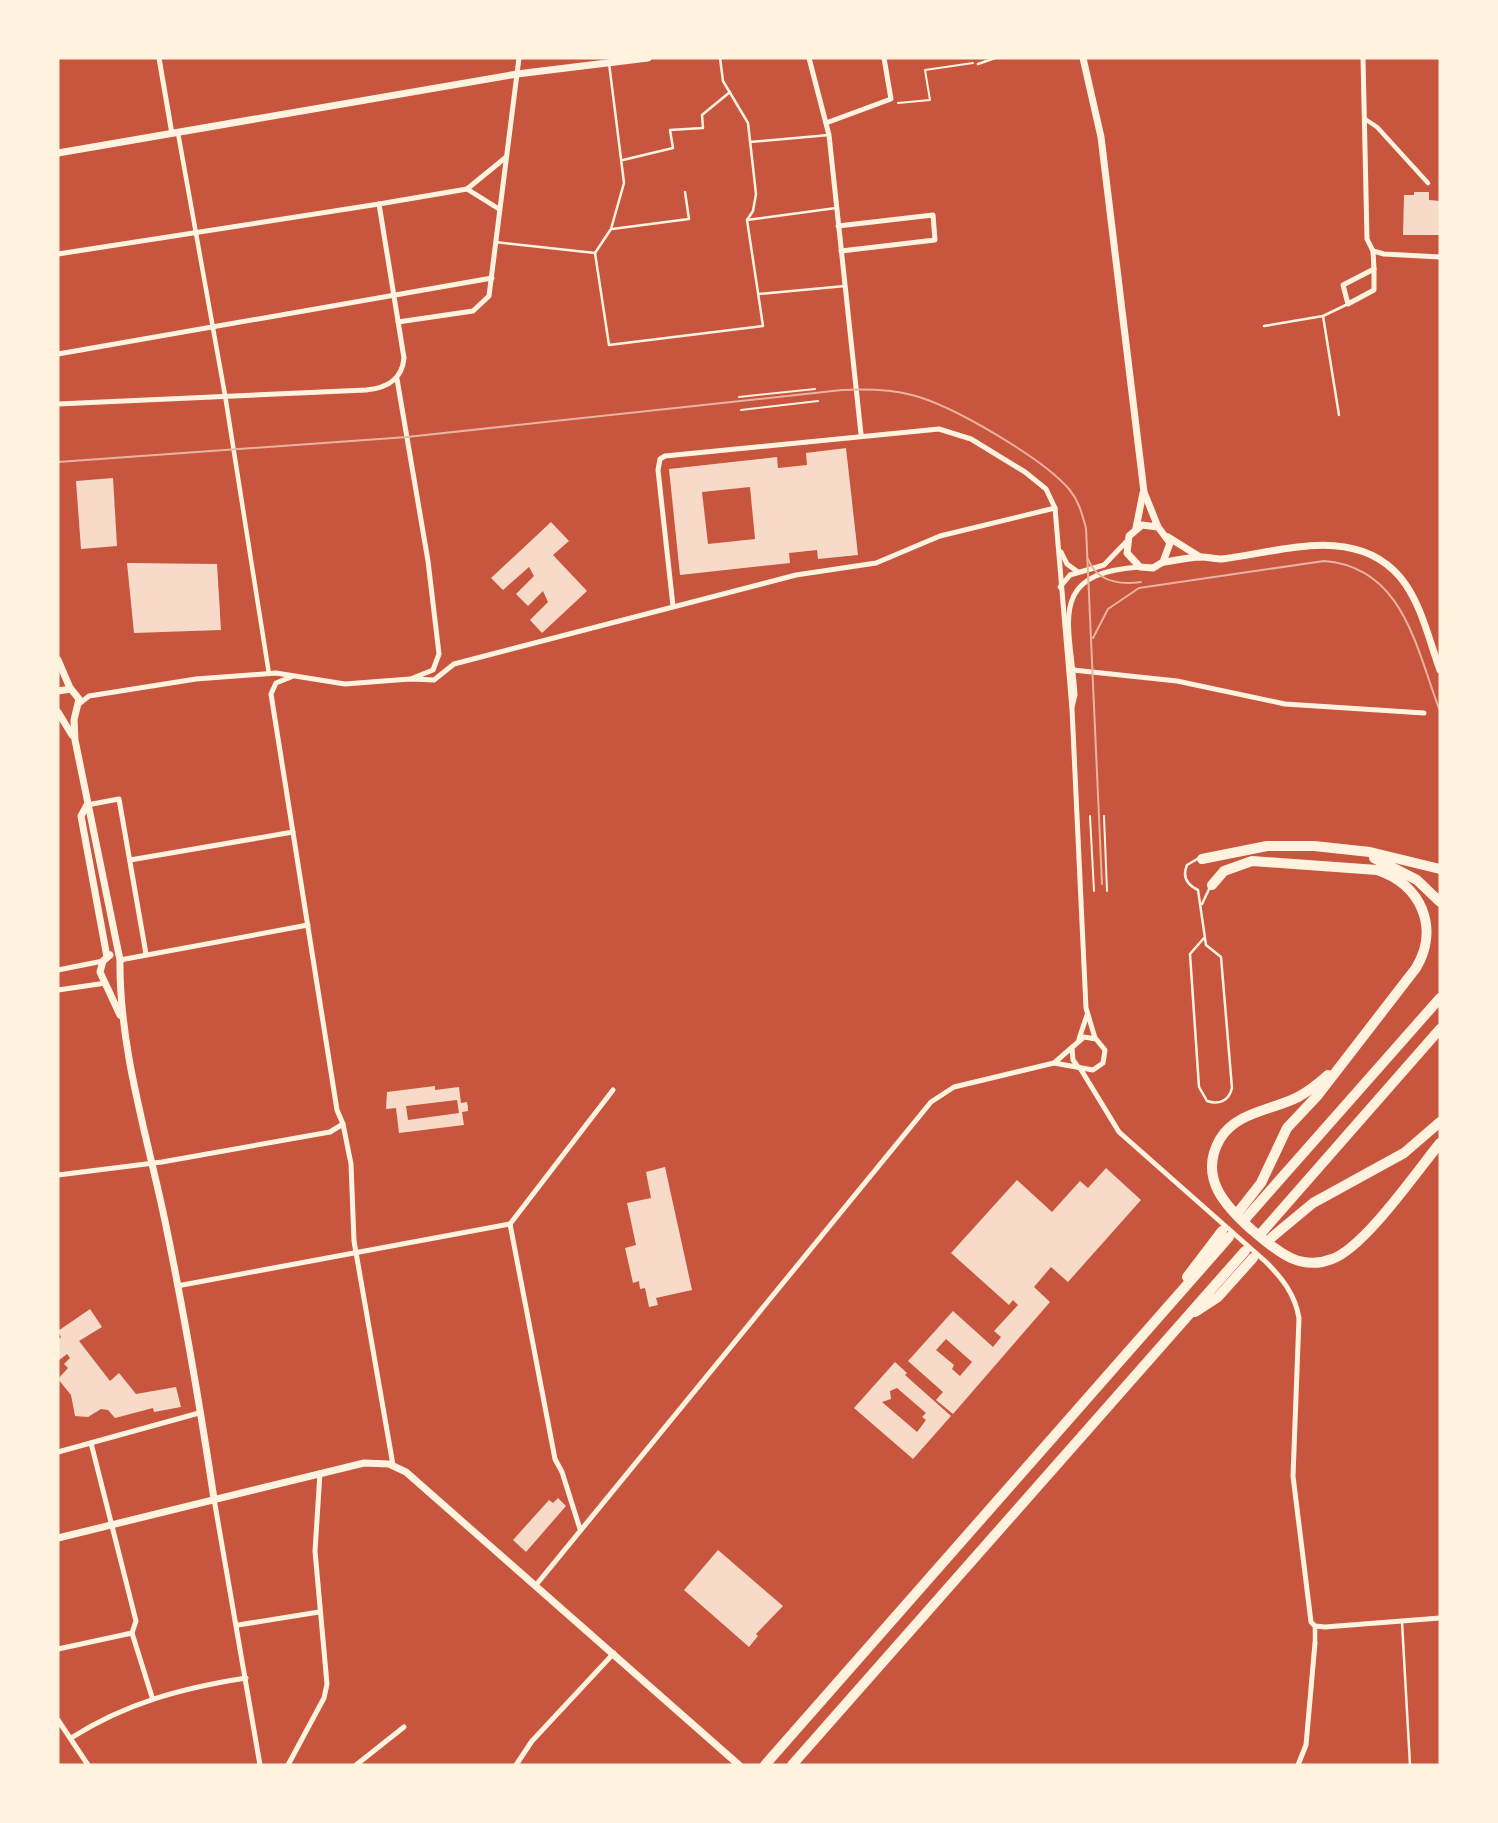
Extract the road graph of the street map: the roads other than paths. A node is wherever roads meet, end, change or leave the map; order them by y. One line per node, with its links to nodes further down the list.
1 (159, 58): 16 (street)
2 (519, 58): 12 (street)
3 (648, 58): 10 (street)
4 (720, 58): 13 (lane)
5 (809, 58): 15 (street)
6 (884, 58): 15 (street)
7 (995, 58): 11 (lane)
8 (1083, 58): 54 (street)
9 (1363, 58): 14 (street)
10 (609, 63): 12 (street); 21 (lane)
11 (978, 64)
12 (517, 74): 16 (street); 20 (street)
13 (730, 92): 18 (lane); 21 (lane)
14 (1365, 120): 22 (street); 34 (street)
15 (826, 122): 17 (street)
16 (175, 134): 19 (street); 31 (street)
17 (829, 135): 18 (lane); 26 (street)
18 (750, 142): 28 (lane)
19 (58, 153)
20 (505, 158): 23 (street); 27 (street)
21 (622, 160): 30 (lane)
22 (1429, 183)
23 (467, 189): 25 (street); 27 (street)
24 (685, 192): 30 (lane)
25 (379, 204): 31 (street); 42 (street)
26 (836, 208): 28 (lane); 29 (street)
27 (499, 209): 32 (street)
28 (747, 220): 41 (lane)
29 (838, 226): 33 (street); 33 (street)
30 (611, 229): 35 (lane)
31 (196, 231): 36 (street); 47 (street)
32 (495, 242): 35 (lane); 39 (street)
33 (841, 251): 40 (street)
34 (1373, 251): 37 (street); 38 (street)
35 (595, 253): 41 (lane)
36 (58, 254)
37 (1440, 257)
38 (1374, 269): 43 (street); 43 (street)
39 (492, 278): 42 (street); 45 (street)
40 (845, 286): 41 (lane); 53 (street)
41 (759, 294)
42 (394, 295): 45 (street); 47 (street)
43 (1348, 304): 44 (lane)
44 (1323, 316): 46 (lane); 52 (lane)
45 (398, 322): 49 (street)
46 (1264, 326)
47 (213, 327): 48 (street); 50 (street)
48 (58, 354)
49 (397, 379): 50 (street); 72 (street)
50 (225, 395): 51 (street); 70 (street)
51 (58, 404)
52 (1339, 415)
53 (861, 434): 55 (street); 66 (street)
54 (1144, 492): 56 (street); 57 (street)
55 (1055, 508): 60 (street); 66 (street)
56 (1158, 527): 57 (street); 58 (street)
57 (1136, 528): 59 (street)
58 (1168, 537): 61 (street); 62 (street)
59 (1127, 541): 63 (street); 64 (street)
60 (1059, 547): 64 (street); 65 (street)
61 (1200, 557): 62 (street); 69 (street)
62 (1163, 562): 63 (street)
63 (1140, 566): 68 (street)
64 (1078, 572): 65 (street)
65 (1060, 589): 76 (street)
66 (673, 606): 72 (street)
67 (58, 660): 73 (street)
68 (1073, 670): 76 (street); 78 (street)
69 (1440, 670)
70 (269, 674): 71 (street); 75 (street)
71 (291, 677): 72 (street); 81 (street)
72 (410, 679)
73 (71, 689): 74 (street); 75 (street)
74 (58, 691)
75 (77, 707): 77 (street); 79 (street)
76 (1072, 709): 99 (street)
77 (58, 712): 79 (street)
78 (1424, 713)
79 (75, 740): 80 (street)
80 (87, 805): 84 (street); 92 (street); 93 (street)
81 (293, 832): 84 (street); 89 (street)
82 (1314, 846): 83 (highway); 85 (highway); 87 (highway)
83 (1202, 859): 88 (lane)
84 (130, 860): 91 (street)
85 (1440, 869)
86 (1210, 886): 88 (lane); 104 (highway)
87 (1440, 901)
88 (1202, 904): 90 (lane)
89 (308, 925): 91 (street); 109 (street)
90 (1204, 937): 90 (lane)
91 (146, 954): 92 (street)
92 (119, 958): 93 (street); 95 (street)
93 (105, 959): 94 (street); 96 (street)
94 (58, 970)
95 (117, 976): 96 (street); 100 (street)
96 (106, 983): 97 (street); 100 (street)
97 (58, 990)
98 (1440, 998): 113 (highway)
99 (1087, 1015): 102 (street); 103 (street)
100 (123, 1022): 111 (street)
101 (1440, 1030): 108 (highway)
102 (1095, 1038): 103 (street); 106 (street)
103 (1077, 1042): 105 (street); 106 (street)
104 (1341, 1062): 113 (highway); 113 (highway)
105 (1054, 1063): 106 (street); 126 (street)
106 (1079, 1068): 133 (street)
107 (612, 1090): 114 (street)
108 (1440, 1122)
109 (343, 1124): 111 (street); 116 (street)
110 (1440, 1143): 113 (highway)
111 (151, 1163): 112 (street); 118 (street)
112 (58, 1175)
113 (1238, 1212)
114 (510, 1224): 116 (street); 126 (street)
115 (1225, 1234): 149 (highway)
116 (358, 1254): 118 (street); 122 (street)
117 (1249, 1255): 150 (highway)
118 (177, 1286): 119 (street)
119 (199, 1413): 120 (street); 124 (street)
120 (91, 1443): 121 (street); 125 (street)
121 (58, 1452)
122 (393, 1465): 123 (street); 128 (street)
123 (320, 1473): 124 (street); 129 (street)
124 (214, 1499): 125 (street); 132 (street)
125 (113, 1524): 127 (street); 134 (street)
126 (580, 1529): 128 (street)
127 (58, 1538)
128 (536, 1585): 137 (street)
129 (318, 1612): 132 (street); 145 (street)
130 (1440, 1618): 131 (street)
131 (1402, 1621): 133 (street); 152 (lane)
132 (238, 1625): 138 (street)
133 (1315, 1626): 135 (street)
134 (132, 1633): 136 (street); 139 (street)
135 (1315, 1643): 151 (street)
136 (58, 1649)
137 (614, 1653): 147 (street); 148 (street)
138 (246, 1678): 139 (street); 144 (street)
139 (152, 1697): 142 (street)
140 (58, 1720): 142 (street)
141 (404, 1727): 146 (street)
142 (71, 1738): 143 (street)
143 (88, 1765)
144 (260, 1765)
145 (288, 1765)
146 (356, 1765)
147 (516, 1765)
148 (739, 1765)
149 (765, 1765)
150 (792, 1765)
151 (1298, 1765)
152 (1410, 1765)

